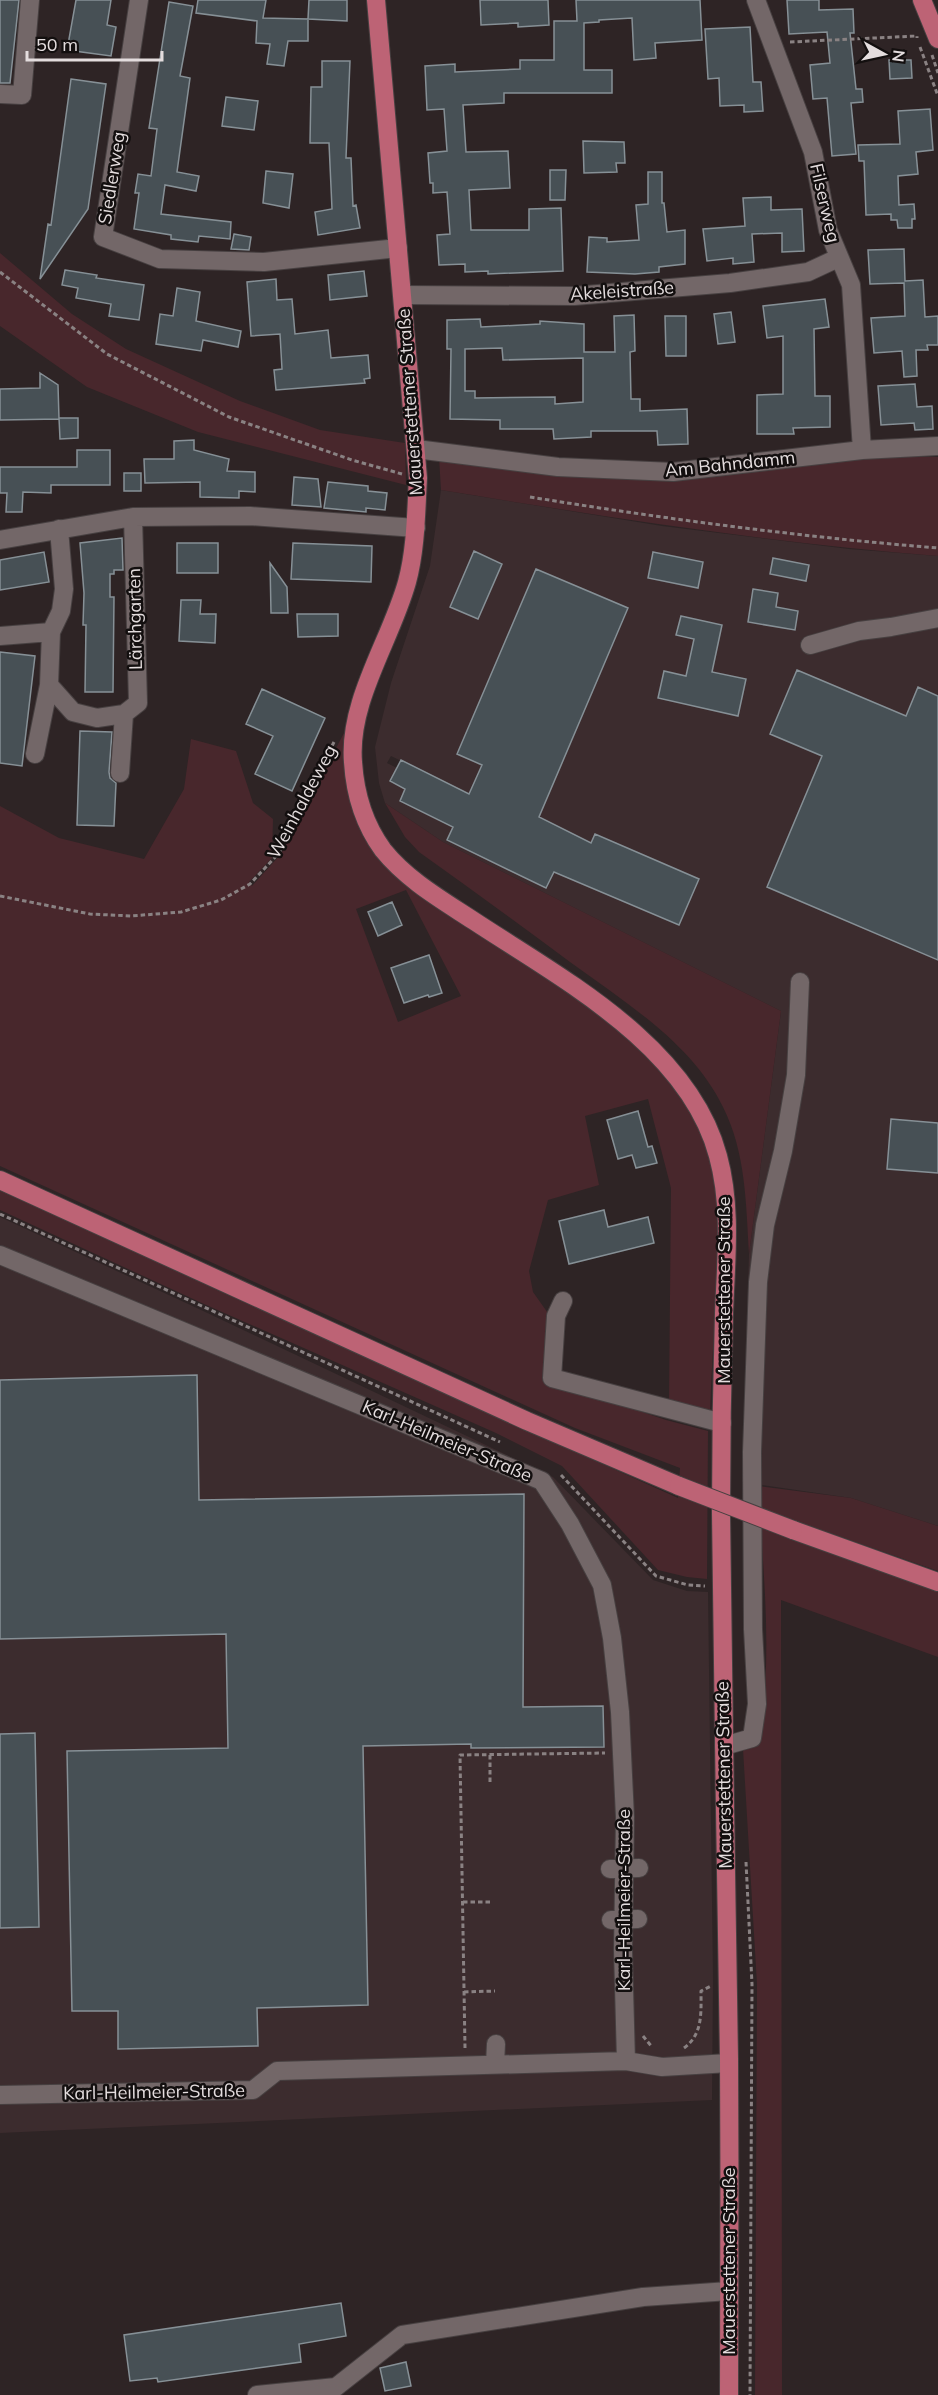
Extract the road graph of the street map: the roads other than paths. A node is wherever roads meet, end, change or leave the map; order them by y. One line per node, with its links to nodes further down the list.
1 (30, 0): 7 (street)
2 (139, 0): 8 (street, Siedlerweg)
3 (376, 0): 8 (main road, Mauerstettener Straße)
4 (756, 0): 9 (street, Filserweg)
5 (922, 0): 6 (main road)
6 (938, 39)
7 (0, 94)
8 (398, 248): 10 (main road, Mauerstettener Straße)
9 (838, 258): 10 (street, Akeleistraße); 13 (street, Filserweg)
10 (402, 295): 12 (main road, Mauerstettener Straße)
11 (938, 446): 13 (street, Am Bahndamm)
12 (416, 449): 13 (street, Am Bahndamm); 15 (main road, Mauerstettener Straße)
13 (862, 450)
14 (133, 517): 15 (street); 16 (street); 23 (street, Lärchgarten)
15 (416, 528): 30 (main road, Mauerstettener Straße)
16 (59, 529): 17 (street); 19 (street)
17 (0, 540)
18 (938, 618): 21 (street)
19 (51, 632): 20 (street); 22 (street)
20 (0, 636)
21 (810, 645)
22 (49, 686): 23 (street); 24 (street)
23 (124, 714): 25 (street, Lärchgarten)
24 (35, 754)
25 (120, 773)
26 (800, 982): 32 (street)
27 (0, 1180): 31 (main road, bridge)
28 (0, 1255): 34 (street, Karl-Heilmeier-Straße)
29 (564, 1301): 30 (street)
30 (722, 1423): 32 (main road, Mauerstettener Straße)
31 (938, 1582)
32 (724, 1746): 36 (main road, Mauerstettener Straße)
33 (496, 2044): 35 (street)
34 (626, 2061): 35 (street, Karl-Heilmeier-Straße); 36 (street, Karl-Heilmeier-Straße)
35 (495, 2064): 37 (street, Karl-Heilmeier-Straße)
36 (729, 2064): 38 (main road, Mauerstettener Straße)
37 (0, 2095)
38 (729, 2291): 39 (street); 40 (main road, Mauerstettener Straße)
39 (257, 2395)
40 (729, 2395)

